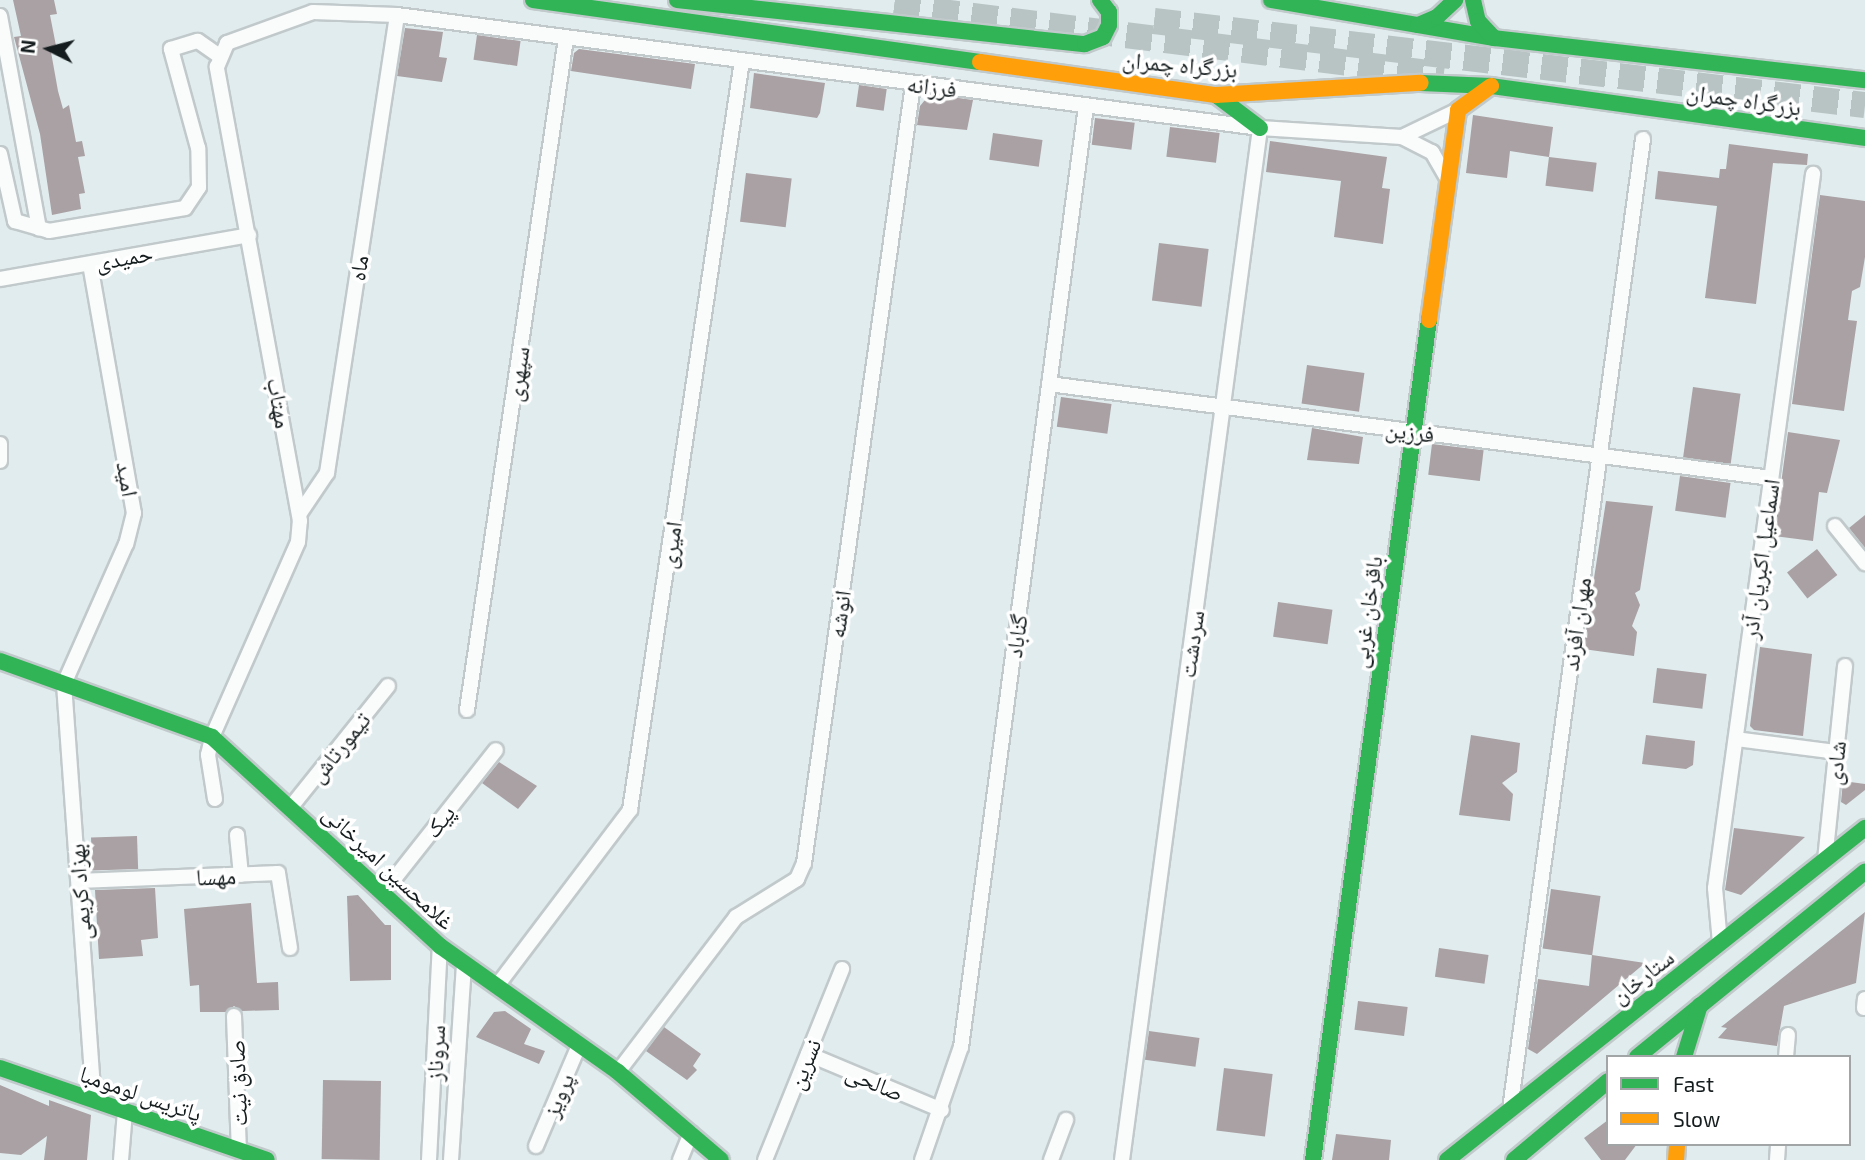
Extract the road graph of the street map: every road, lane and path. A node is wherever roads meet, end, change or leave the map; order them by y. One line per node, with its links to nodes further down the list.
1 (533, 0): 19 (main road, بزرگراه چمران)
2 (677, 0): 4 (main road)
3 (837, 0): 8 (main road)
4 (1100, 0)
5 (1270, 0): 11 (main road, بزرگراه چمران)
6 (1455, 0): 11 (main road)
7 (1473, 0): 13 (main road)
8 (894, 6)
9 (397, 15): 12 (street, فرزانه); 14 (street); 40 (street, ماه)
10 (0, 16): 29 (street)
11 (1418, 25): 13 (main road, بزرگراه چمران)
12 (566, 38): 15 (street, فرزانه); 47 (street, سپهری)
13 (1494, 38): 16 (main road, بزرگراه چمران)
14 (218, 55): 29 (street); 30 (street, مهتاب)
15 (742, 61): 17 (street, فرزانه); 67 (street, امیری)
16 (1865, 80)
17 (913, 83): 20 (street, فرزانه); 82 (street, انوشه)
18 (1490, 86): 19 (main road, بزرگراه چمران); 21 (main road); 24 (main road, بزرگراه چمران)
19 (1216, 95): 22 (main road)
20 (1086, 106): 22 (street, فرزانه); 33 (street, گناباد)
21 (1458, 110): 23 (street); 28 (main road, باقرخان غربی)
22 (1260, 128): 23 (street, فرزانه); 34 (street, سردشت)
23 (1402, 137): 28 (street, فرزانه)
24 (1865, 138)
25 (1643, 139): 37 (street, مهران آفرند)
26 (0, 154): 29 (street)
27 (1813, 174): 39 (street, اسماعیل اکبریان آذر)
28 (1448, 180): 35 (main road, باقرخان غربی)
29 (39, 228)
30 (249, 235): 31 (street, حمیدی); 40 (street, مهتاب)
31 (90, 264): 32 (street, حمیدی); 45 (street, امید)
32 (0, 279)
33 (1049, 384): 34 (street, فرزین); 90 (street, گناباد)
34 (1223, 406): 35 (street, فرزین); 105 (street, سردشت)
35 (1413, 431): 37 (street, فرزین); 106 (main road, باقرخان غربی)
36 (0, 444): 38 (street)
37 (1600, 455): 39 (street, فرزین); 89 (street, مهران آفرند)
38 (0, 461)
39 (1771, 478): 49 (street, اسماعیل اکبریان آذر)
40 (300, 513): 48 (street, مهتاب)
41 (1835, 526): 42 (street)
42 (1865, 564)
43 (0, 661): 45 (main road, غلامحسین امیرخانی)
44 (1844, 666): 51 (street, شادی)
45 (64, 684): 48 (main road, غلامحسین امیرخانی); 59 (street, بهزاد کریمی)
46 (388, 686): 53 (street, تیمورتاش)
47 (467, 710)
48 (212, 737): 52 (street); 53 (main road, غلامحسین امیرخانی)
49 (1736, 739): 51 (street); 61 (street, اسماعیل اکبریان آذر)
50 (496, 750): 60 (street, پیک)
51 (1836, 752): 56 (street, شادی)
52 (215, 799)
53 (290, 807): 60 (main road, غلامحسین امیرخانی)
54 (1865, 828): 56 (main road, ستارخان)
55 (237, 835): 58 (street)
56 (1825, 860): 61 (main road, ستارخان)
57 (1865, 872): 68 (main road)
58 (242, 875): 59 (street, مهسا); 63 (street, مهسا)
59 (79, 881): 86 (street, بهزاد کریمی)
60 (383, 893): 62 (main road, غلامحسین امیرخانی)
61 (1720, 943): 65 (main road, ستارخان)
62 (440, 946): 64 (main road, غلامحسین امیرخانی); 83 (street, سروناز)
63 (290, 948)
64 (464, 963): 67 (main road, غلامحسین امیرخانی); 84 (street, سروناز)
65 (1692, 965): 68 (main road); 70 (main road, ستارخان)
66 (842, 969): 76 (street, نسرین)
67 (497, 986): 74 (main road, غلامحسین امیرخانی)
68 (1717, 989): 69 (main road)
69 (1700, 1005): 72 (main road); 79 (main road)
70 (1638, 1009): 72 (main road); 89 (main road, ستارخان)
71 (234, 1016): 95 (street, صادق نیت)
72 (1666, 1034): 75 (main road)
73 (1788, 1035): 80 (street)
74 (579, 1045): 82 (main road, غلامحسین امیرخانی); 94 (street, پرویز)
75 (1651, 1045): 77 (main road); 78 (main road)
76 (808, 1054): 90 (street, صالحی); 103 (street, نسرین)
77 (1639, 1055)
78 (1683, 1055)
79 (1684, 1055)
80 (1786, 1055)
81 (0, 1068): 86 (main road, پاتریس لومومبا)
82 (618, 1072): 93 (main road, غلامحسین امیرخانی)
83 (433, 1081): 84 (street); 87 (street, سروناز)
84 (455, 1083): 88 (street, سروناز)
85 (1606, 1083): 108 (main road)
86 (94, 1101): 91 (main road, پاتریس لومومبا)
87 (432, 1101): 88 (street); 99 (street, سروناز)
88 (454, 1101): 100 (street, سروناز)
89 (1510, 1109): 107 (main road, ستارخان)
90 (942, 1110): 97 (street, گناباد)
91 (125, 1111): 95 (main road, پاتریس لومومبا); 98 (street)
92 (1066, 1120): 104 (street)
93 (691, 1133): 101 (street); 102 (main road, غلامحسین امیرخانی)
94 (536, 1146)
95 (239, 1150): 96 (main road, پاتریس لومومبا)
96 (263, 1159)
97 (927, 1159)
98 (121, 1160)
99 (429, 1160)
100 (450, 1160)
101 (680, 1160)
102 (721, 1160)
103 (765, 1160)
104 (1051, 1160)
105 (1122, 1160)
106 (1313, 1160)
107 (1447, 1160)
108 (1514, 1160)

